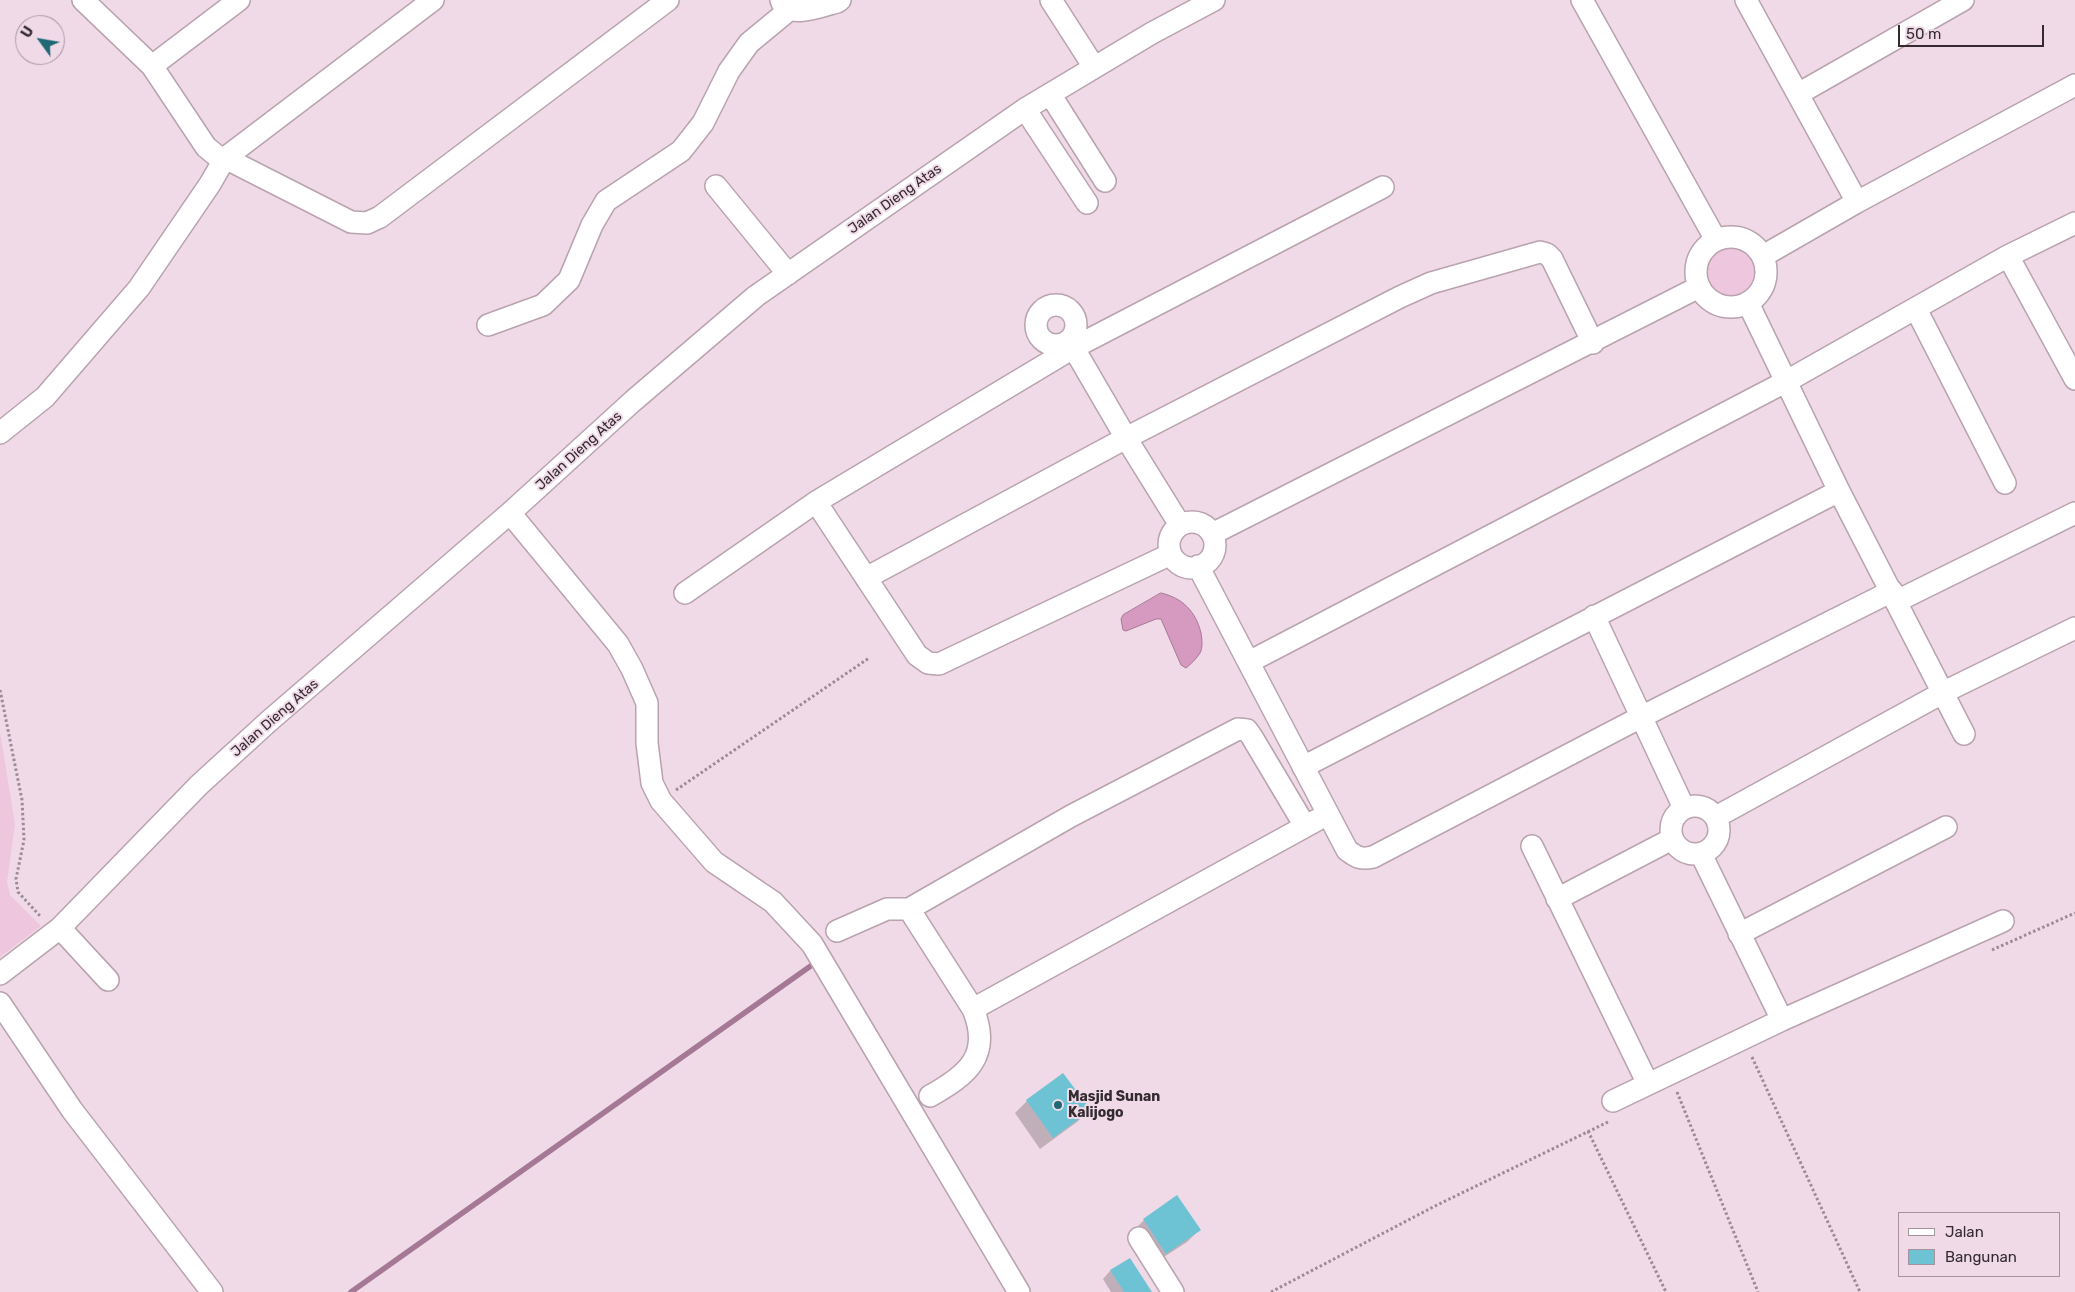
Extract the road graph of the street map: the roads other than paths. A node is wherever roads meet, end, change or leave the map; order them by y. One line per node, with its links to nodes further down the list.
1 (83, 0): 14 (street)
2 (220, 0): 13 (street)
3 (239, 0): 13 (street)
4 (433, 0): 20 (street)
5 (668, 0): 20 (street)
6 (840, 0): 12 (street)
7 (1051, 0): 15 (street)
8 (1214, 0): 15 (street, Jalan Dieng Atas)
9 (1582, 0): 27 (street)
10 (1746, 0): 18 (street)
11 (1963, 0): 18 (street)
12 (785, 5): 34 (street)
13 (175, 49): 14 (street)
14 (152, 66): 20 (street)
15 (1094, 67): 17 (street, Jalan Dieng Atas)
16 (2075, 85): 24 (street)
17 (1050, 94): 19 (street, Jalan Dieng Atas); 21 (street)
18 (1798, 94): 24 (street)
19 (1025, 109): 25 (street); 30 (street, Jalan Dieng Atas)
20 (225, 158): 39 (street)
21 (1105, 181)
22 (716, 186): 30 (street)
23 (1383, 187): 36 (street)
24 (1857, 202): 28 (street)
25 (1087, 203)
26 (2075, 223): 29 (street)
27 (1716, 240): 28 (street); 31 (street)
28 (1763, 256): 32 (street)
29 (2008, 256): 33 (street); 37 (street)
30 (788, 274): 45 (street, Jalan Dieng Atas)
31 (1700, 287): 32 (street); 35 (street)
32 (1748, 302): 38 (street)
33 (1916, 309): 38 (street); 41 (street)
34 (488, 324)
35 (1593, 343): 40 (street); 47 (street)
36 (1071, 344): 40 (street); 43 (street)
37 (2075, 379)
38 (1787, 381): 42 (street); 55 (street)
39 (0, 433)
40 (1126, 438): 46 (street); 50 (street)
41 (2005, 483)
42 (1839, 491): 52 (street); 53 (street)
43 (816, 502): 50 (street); 51 (street)
44 (2075, 513): 52 (street)
45 (510, 514): 71 (street, Jalan Dieng Atas); 84 (street)
46 (1180, 525): 47 (street); 48 (street)
47 (1212, 534): 49 (street)
48 (1171, 554): 49 (street); 50 (street)
49 (1198, 566): 55 (street)
50 (866, 578)
51 (685, 593)
52 (1894, 596): 56 (street); 57 (street)
53 (1594, 616): 57 (street); 59 (street)
54 (2075, 628): 56 (street)
55 (1249, 662): 59 (street)
56 (1944, 692): 58 (street); 62 (street)
57 (1641, 717): 60 (street); 61 (street)
58 (1964, 734)
59 (1304, 767): 61 (street)
60 (1684, 808): 62 (street); 65 (street)
61 (1328, 813): 63 (street)
62 (1716, 817): 67 (street)
63 (1305, 826): 69 (street); 77 (street)
64 (1946, 827): 73 (street)
65 (1672, 839): 67 (street); 68 (street)
66 (1532, 846): 68 (street)
67 (1701, 854): 73 (street)
68 (1557, 899): 79 (street)
69 (909, 909): 72 (street); 77 (street)
70 (2003, 921): 78 (street)
71 (58, 930): 74 (street, Jalan Dieng Atas); 75 (street)
72 (837, 931)
73 (1739, 934): 78 (street)
74 (0, 974)
75 (108, 980)
76 (0, 1003): 83 (street)
77 (973, 1010): 80 (street)
78 (1782, 1020): 79 (street)
79 (1648, 1084): 81 (street)
80 (930, 1096)
81 (1613, 1101)
82 (1139, 1238): 85 (street)
83 (212, 1292)
84 (1019, 1292)
85 (1173, 1292)

